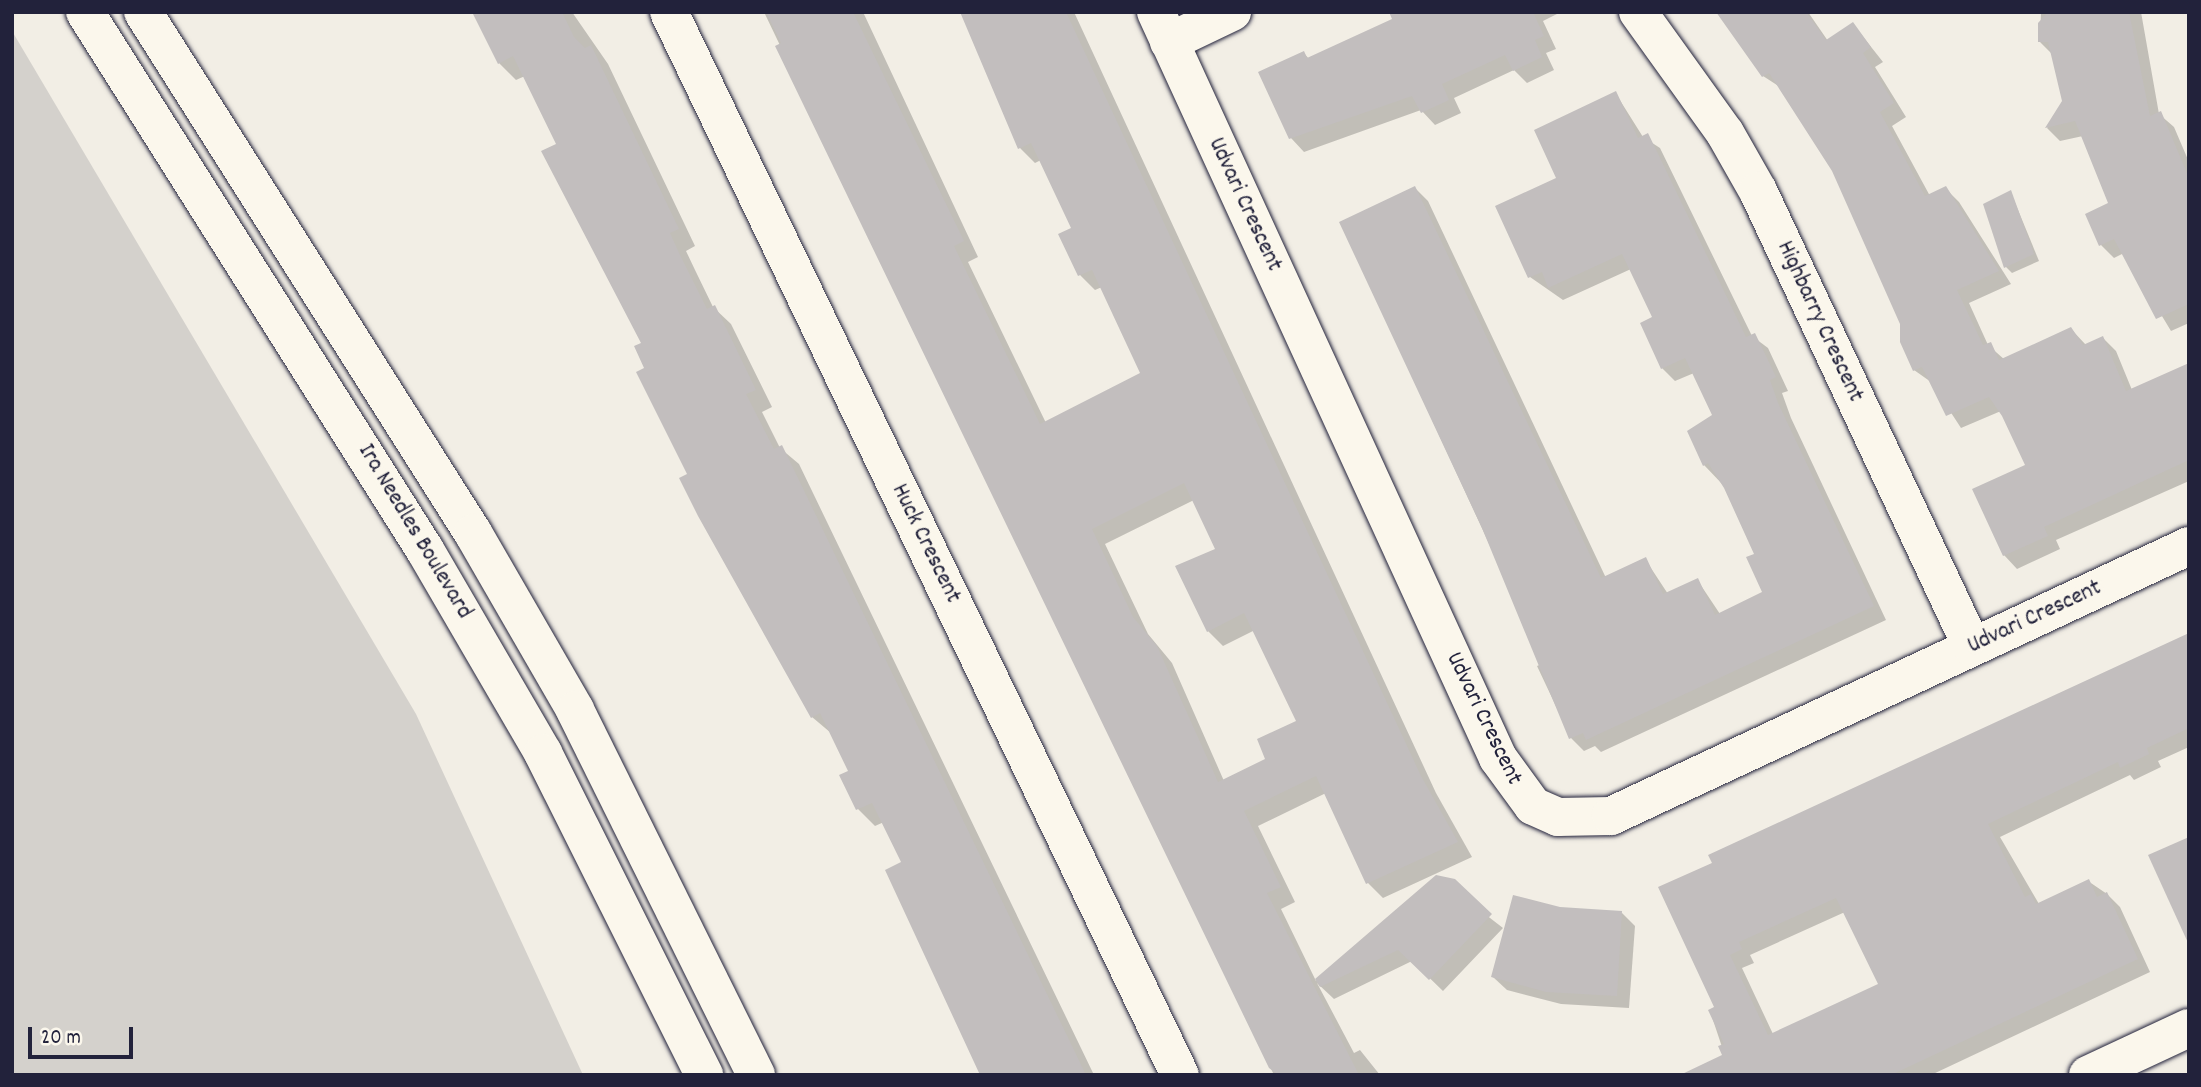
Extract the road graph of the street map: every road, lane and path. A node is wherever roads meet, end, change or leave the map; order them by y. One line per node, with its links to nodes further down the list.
1 (85, 12): 10 (street, Ira Needles Boulevard)
2 (144, 12): 11 (street, Ira Needles Boulevard)
3 (669, 12): 12 (street, Huck Crescent)
4 (1232, 12): 6 (street)
5 (1638, 12): 8 (street, Highbarry Crescent)
6 (1162, 27): 8 (street, Udvari Crescent)
7 (2189, 546): 8 (street, Udvari Crescent)
8 (1972, 647)
9 (2189, 1028): 13 (street)
10 (704, 1075)
11 (756, 1075)
12 (1180, 1075)
13 (2088, 1075)

